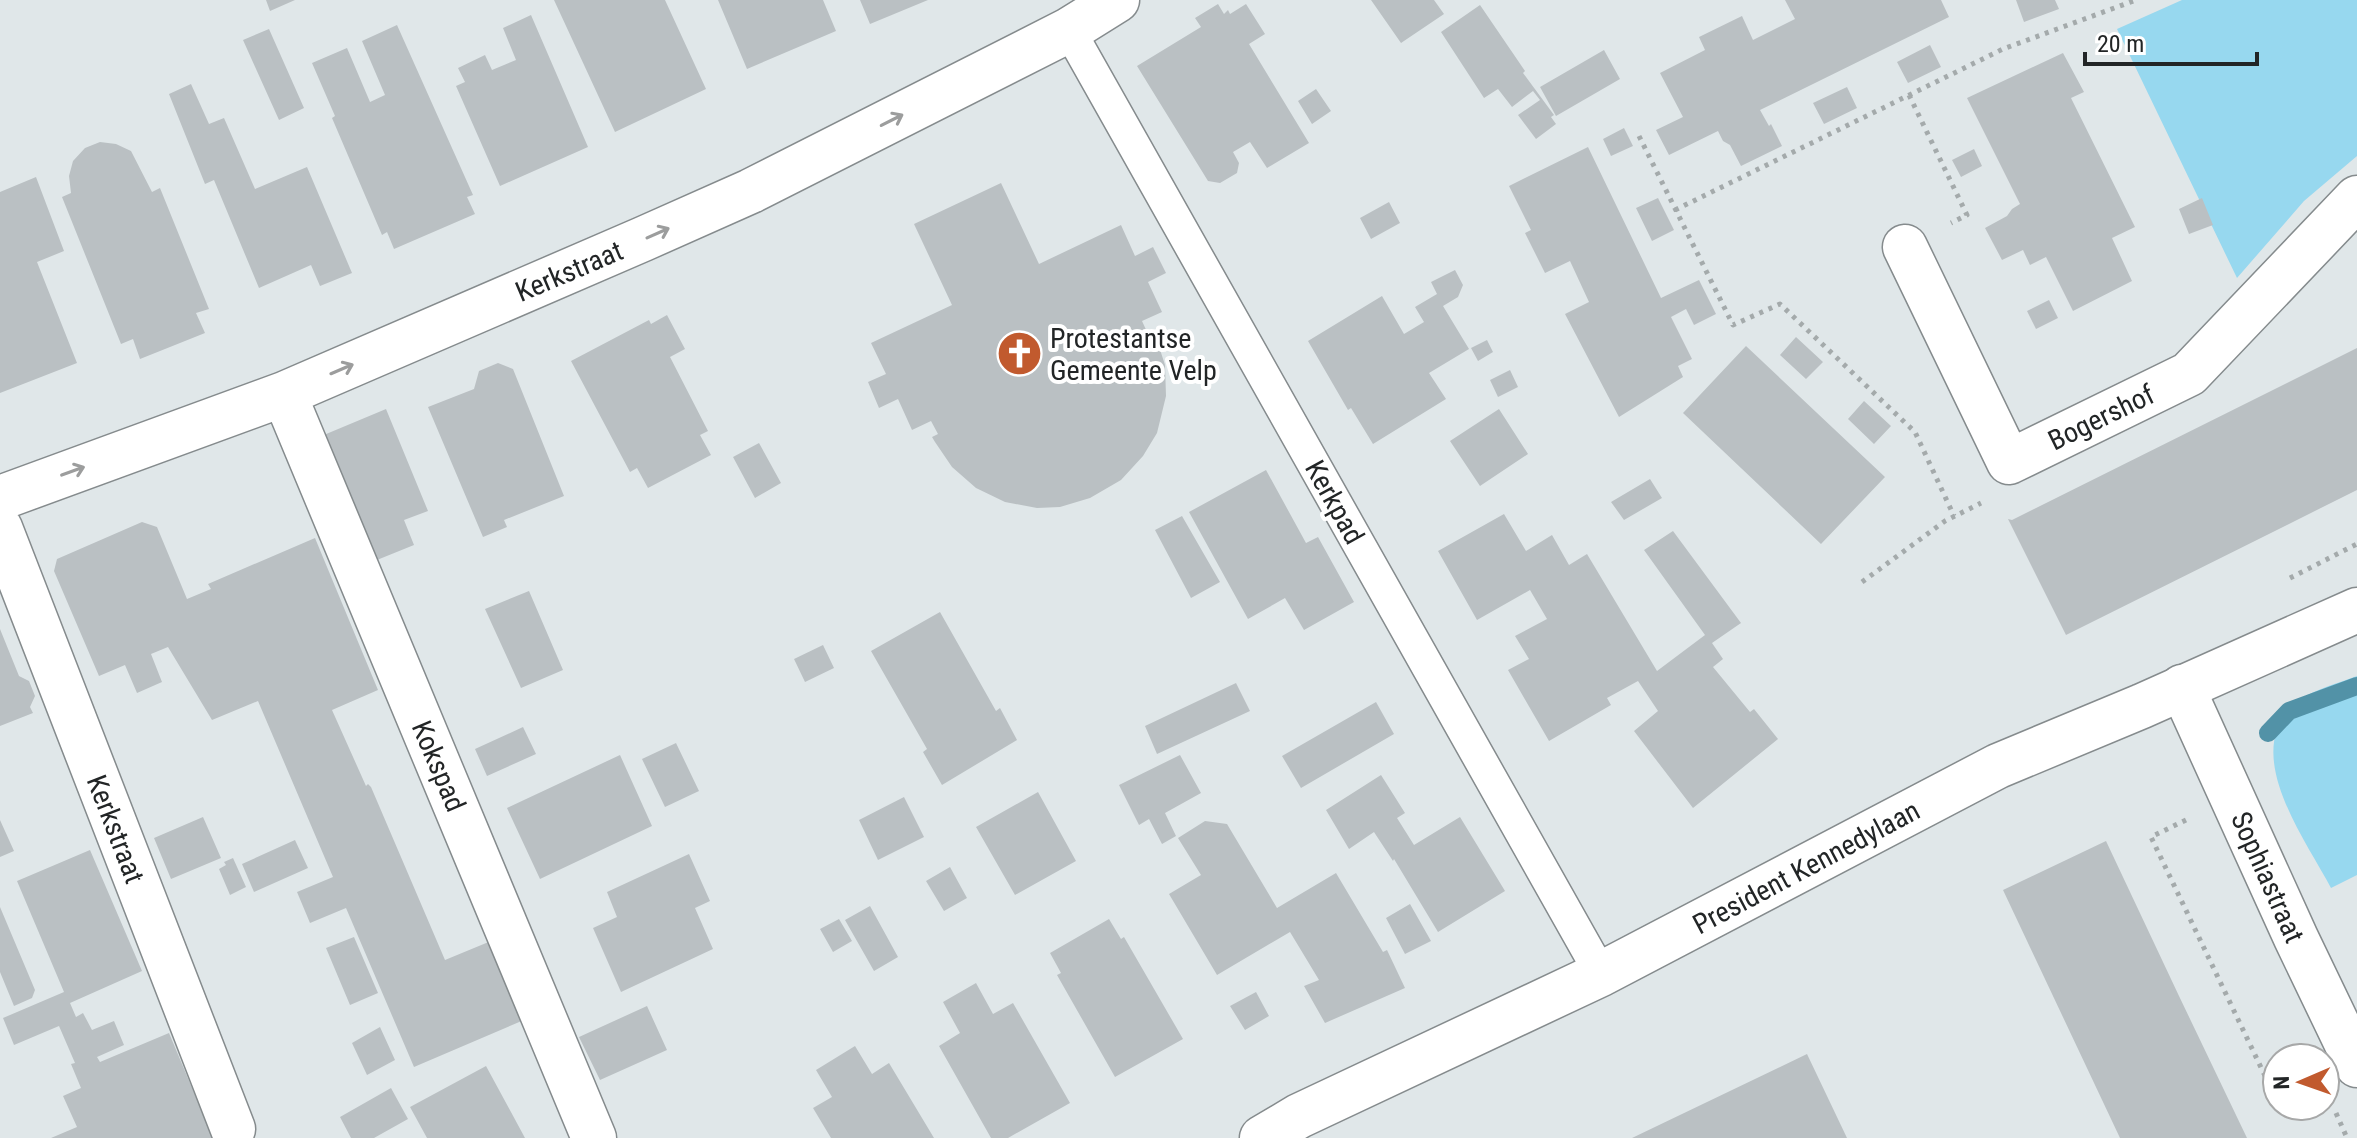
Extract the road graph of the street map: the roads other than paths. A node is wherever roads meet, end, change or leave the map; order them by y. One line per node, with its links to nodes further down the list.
1 (1117, 0): 2 (street, Kerkstraat)
2 (1069, 30): 5 (street, Kerkstraat, one-way to 2); 10 (lane, Kerkpad)
3 (2357, 198): 4 (street, Bogershof)
4 (1905, 247)
5 (284, 394): 6 (street, Kerkstraat, one-way to 5); 13 (street, Kokspad)
6 (0, 498)
7 (0, 528): 12 (street, Kerkstraat)
8 (2357, 610): 9 (street, President Kennedylaan)
9 (2182, 687): 10 (street, President Kennedylaan); 11 (street, Sophiastraat)
10 (1601, 974): 14 (street, President Kennedylaan)
11 (2357, 1065)
12 (233, 1129)
13 (594, 1138)
14 (1262, 1138)

